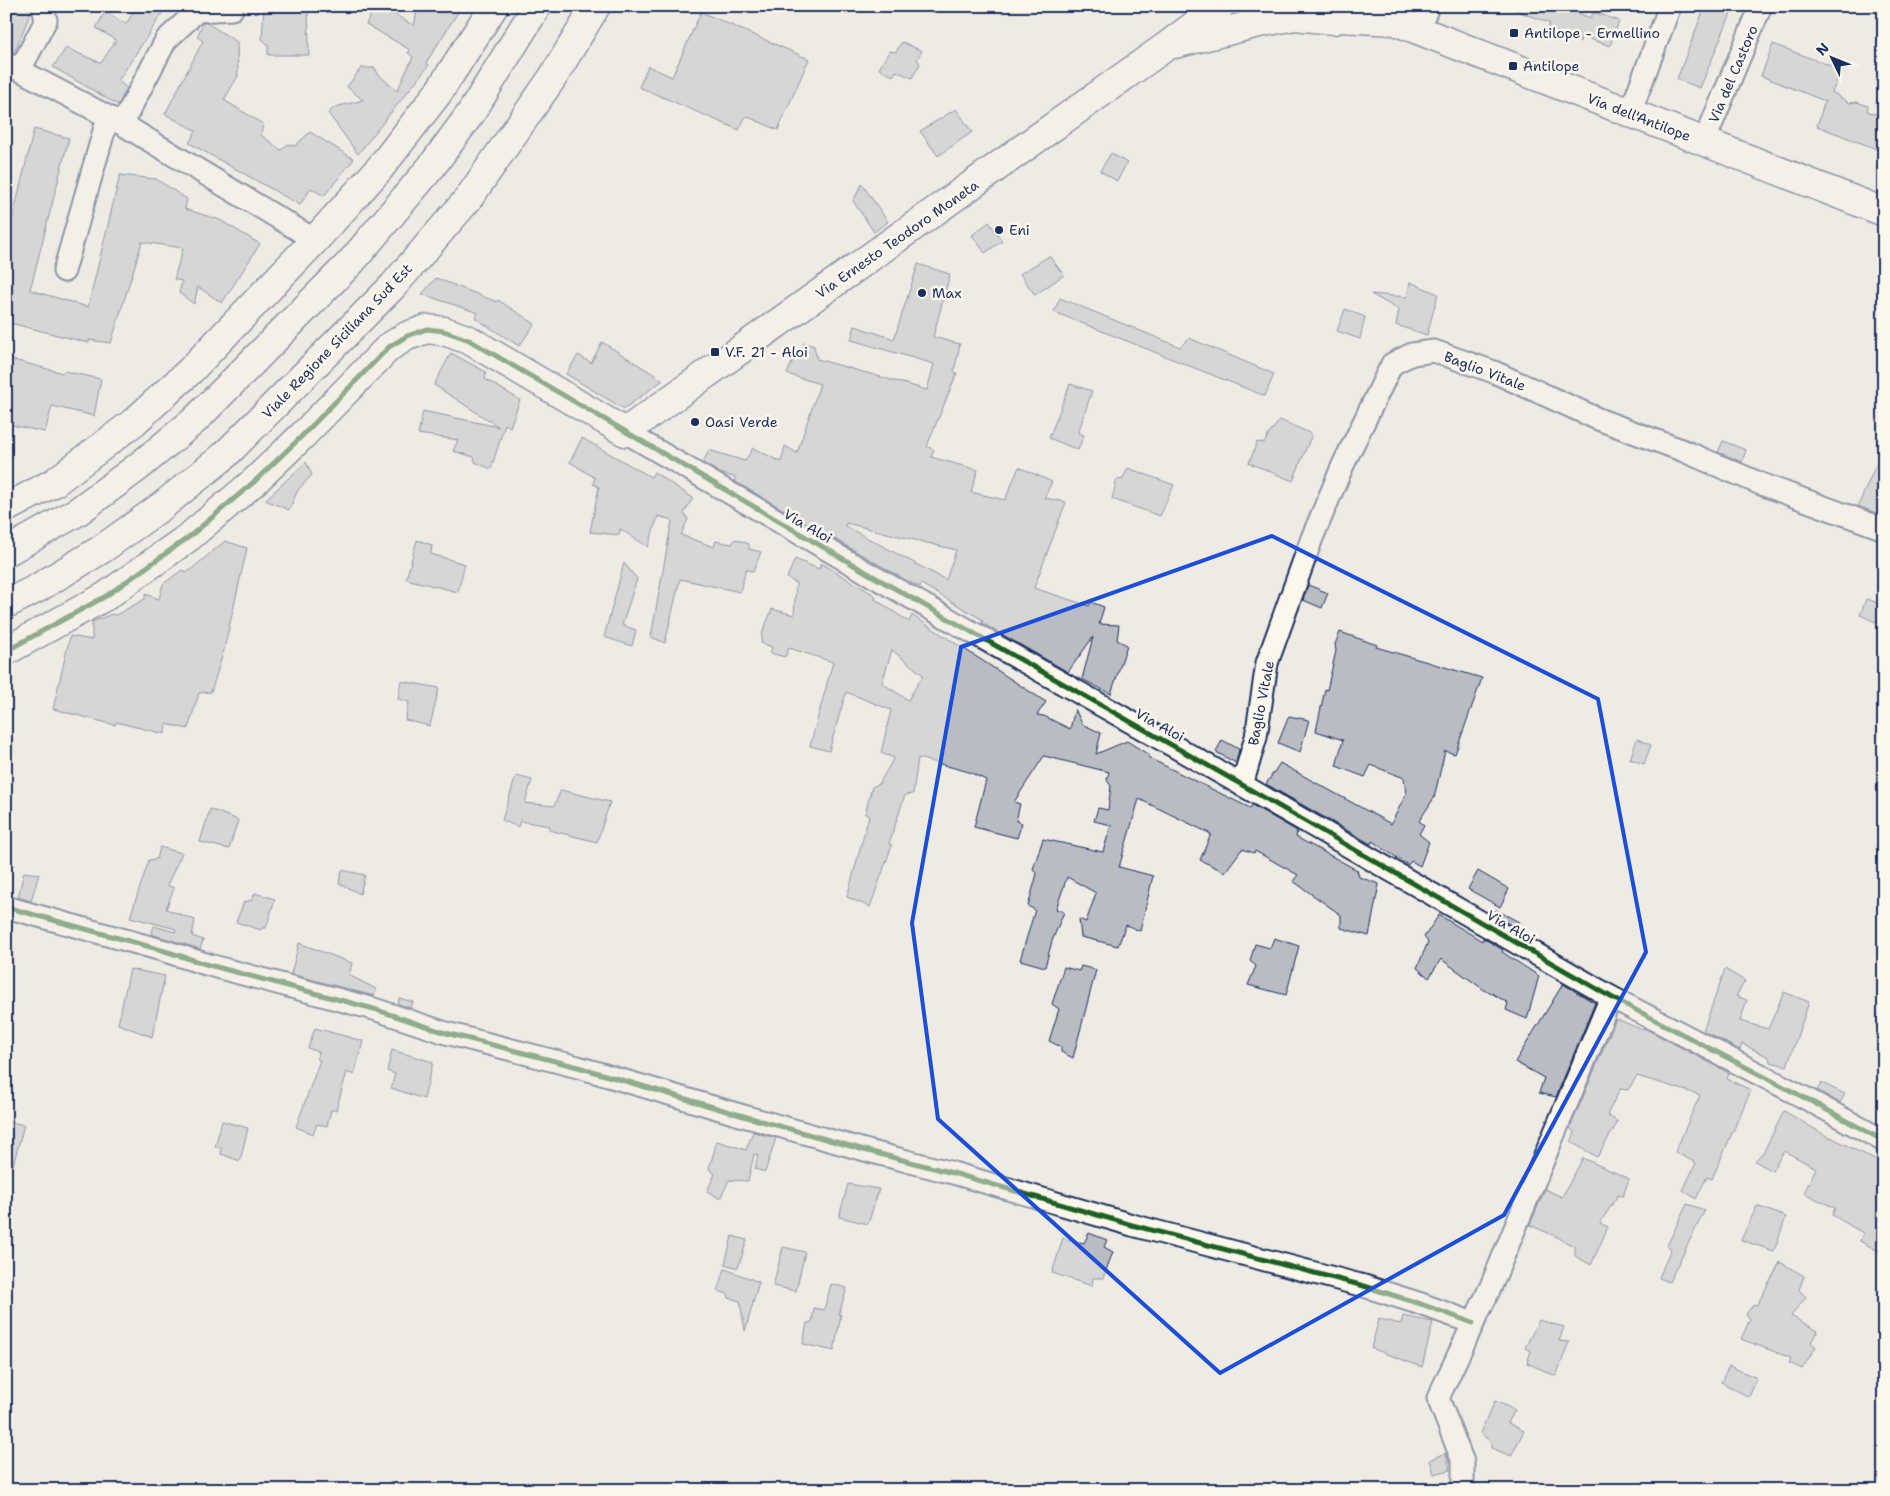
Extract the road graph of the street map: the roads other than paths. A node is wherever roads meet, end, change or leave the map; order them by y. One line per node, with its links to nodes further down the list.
1 (43, 6): 13 (street)
2 (494, 6): 18 (street)
3 (537, 6): 23 (street)
4 (596, 6): 24 (street, Viale Regione Siciliana Sud Est)
5 (1220, 6): 12 (street, Via Ernesto Teodoro Moneta)
6 (1670, 6): 14 (street)
7 (1761, 6): 16 (street, Via del Castoro)
8 (232, 9): 15 (street)
9 (1287, 11): 10 (street, Via Ernesto Teodoro Moneta); 12 (street, Via Ernesto Teodoro Moneta)
10 (1348, 12): 11 (street, Via dell'Antilope)
11 (1404, 16): 14 (street, Via dell'Antilope)
12 (1168, 45): 20 (street, Via Ernesto Teodoro Moneta)
13 (13, 66): 15 (street)
14 (1630, 113): 16 (street, Via dell'Antilope)
15 (116, 120): 18 (street); 19 (street)
16 (1704, 142): 17 (street, Via dell'Antilope)
17 (1884, 212)
18 (315, 240): 21 (street)
19 (64, 271)
20 (625, 432): 25 (street, Via Aloi); 26 (street, Via Aloi)
21 (6, 508)
22 (1884, 529): 26 (street, Baglio Vitale)
23 (6, 552)
24 (6, 604)
25 (6, 651)
26 (1242, 785): 28 (street, Via Aloi)
27 (6, 907): 30 (street)
28 (1611, 997): 29 (street, Via Aloi); 30 (street)
29 (1884, 1142)
30 (1474, 1323): 31 (street)
31 (1463, 1490)

